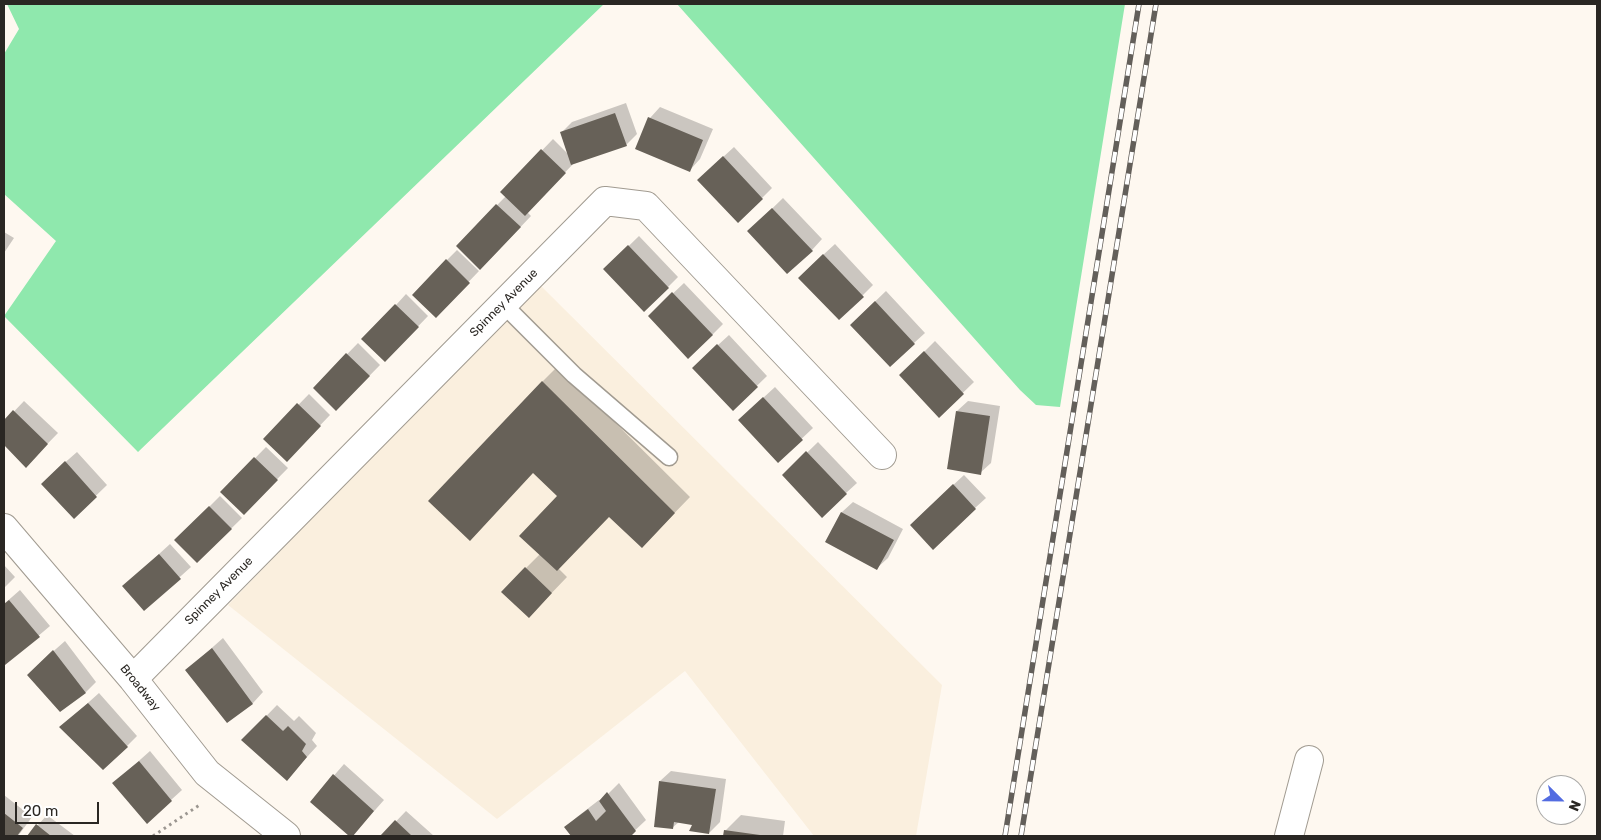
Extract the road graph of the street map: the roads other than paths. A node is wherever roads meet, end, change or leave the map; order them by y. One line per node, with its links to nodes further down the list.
1 (503, 304): 2 (street, Spinney Avenue); 3 (lane); 5 (street, Spinney Avenue)
2 (882, 455)
3 (670, 457)
4 (4, 528): 5 (street, Broadway)
5 (133, 679): 7 (street, Broadway)
6 (1309, 760): 8 (street)
7 (286, 836)
8 (1290, 836)

